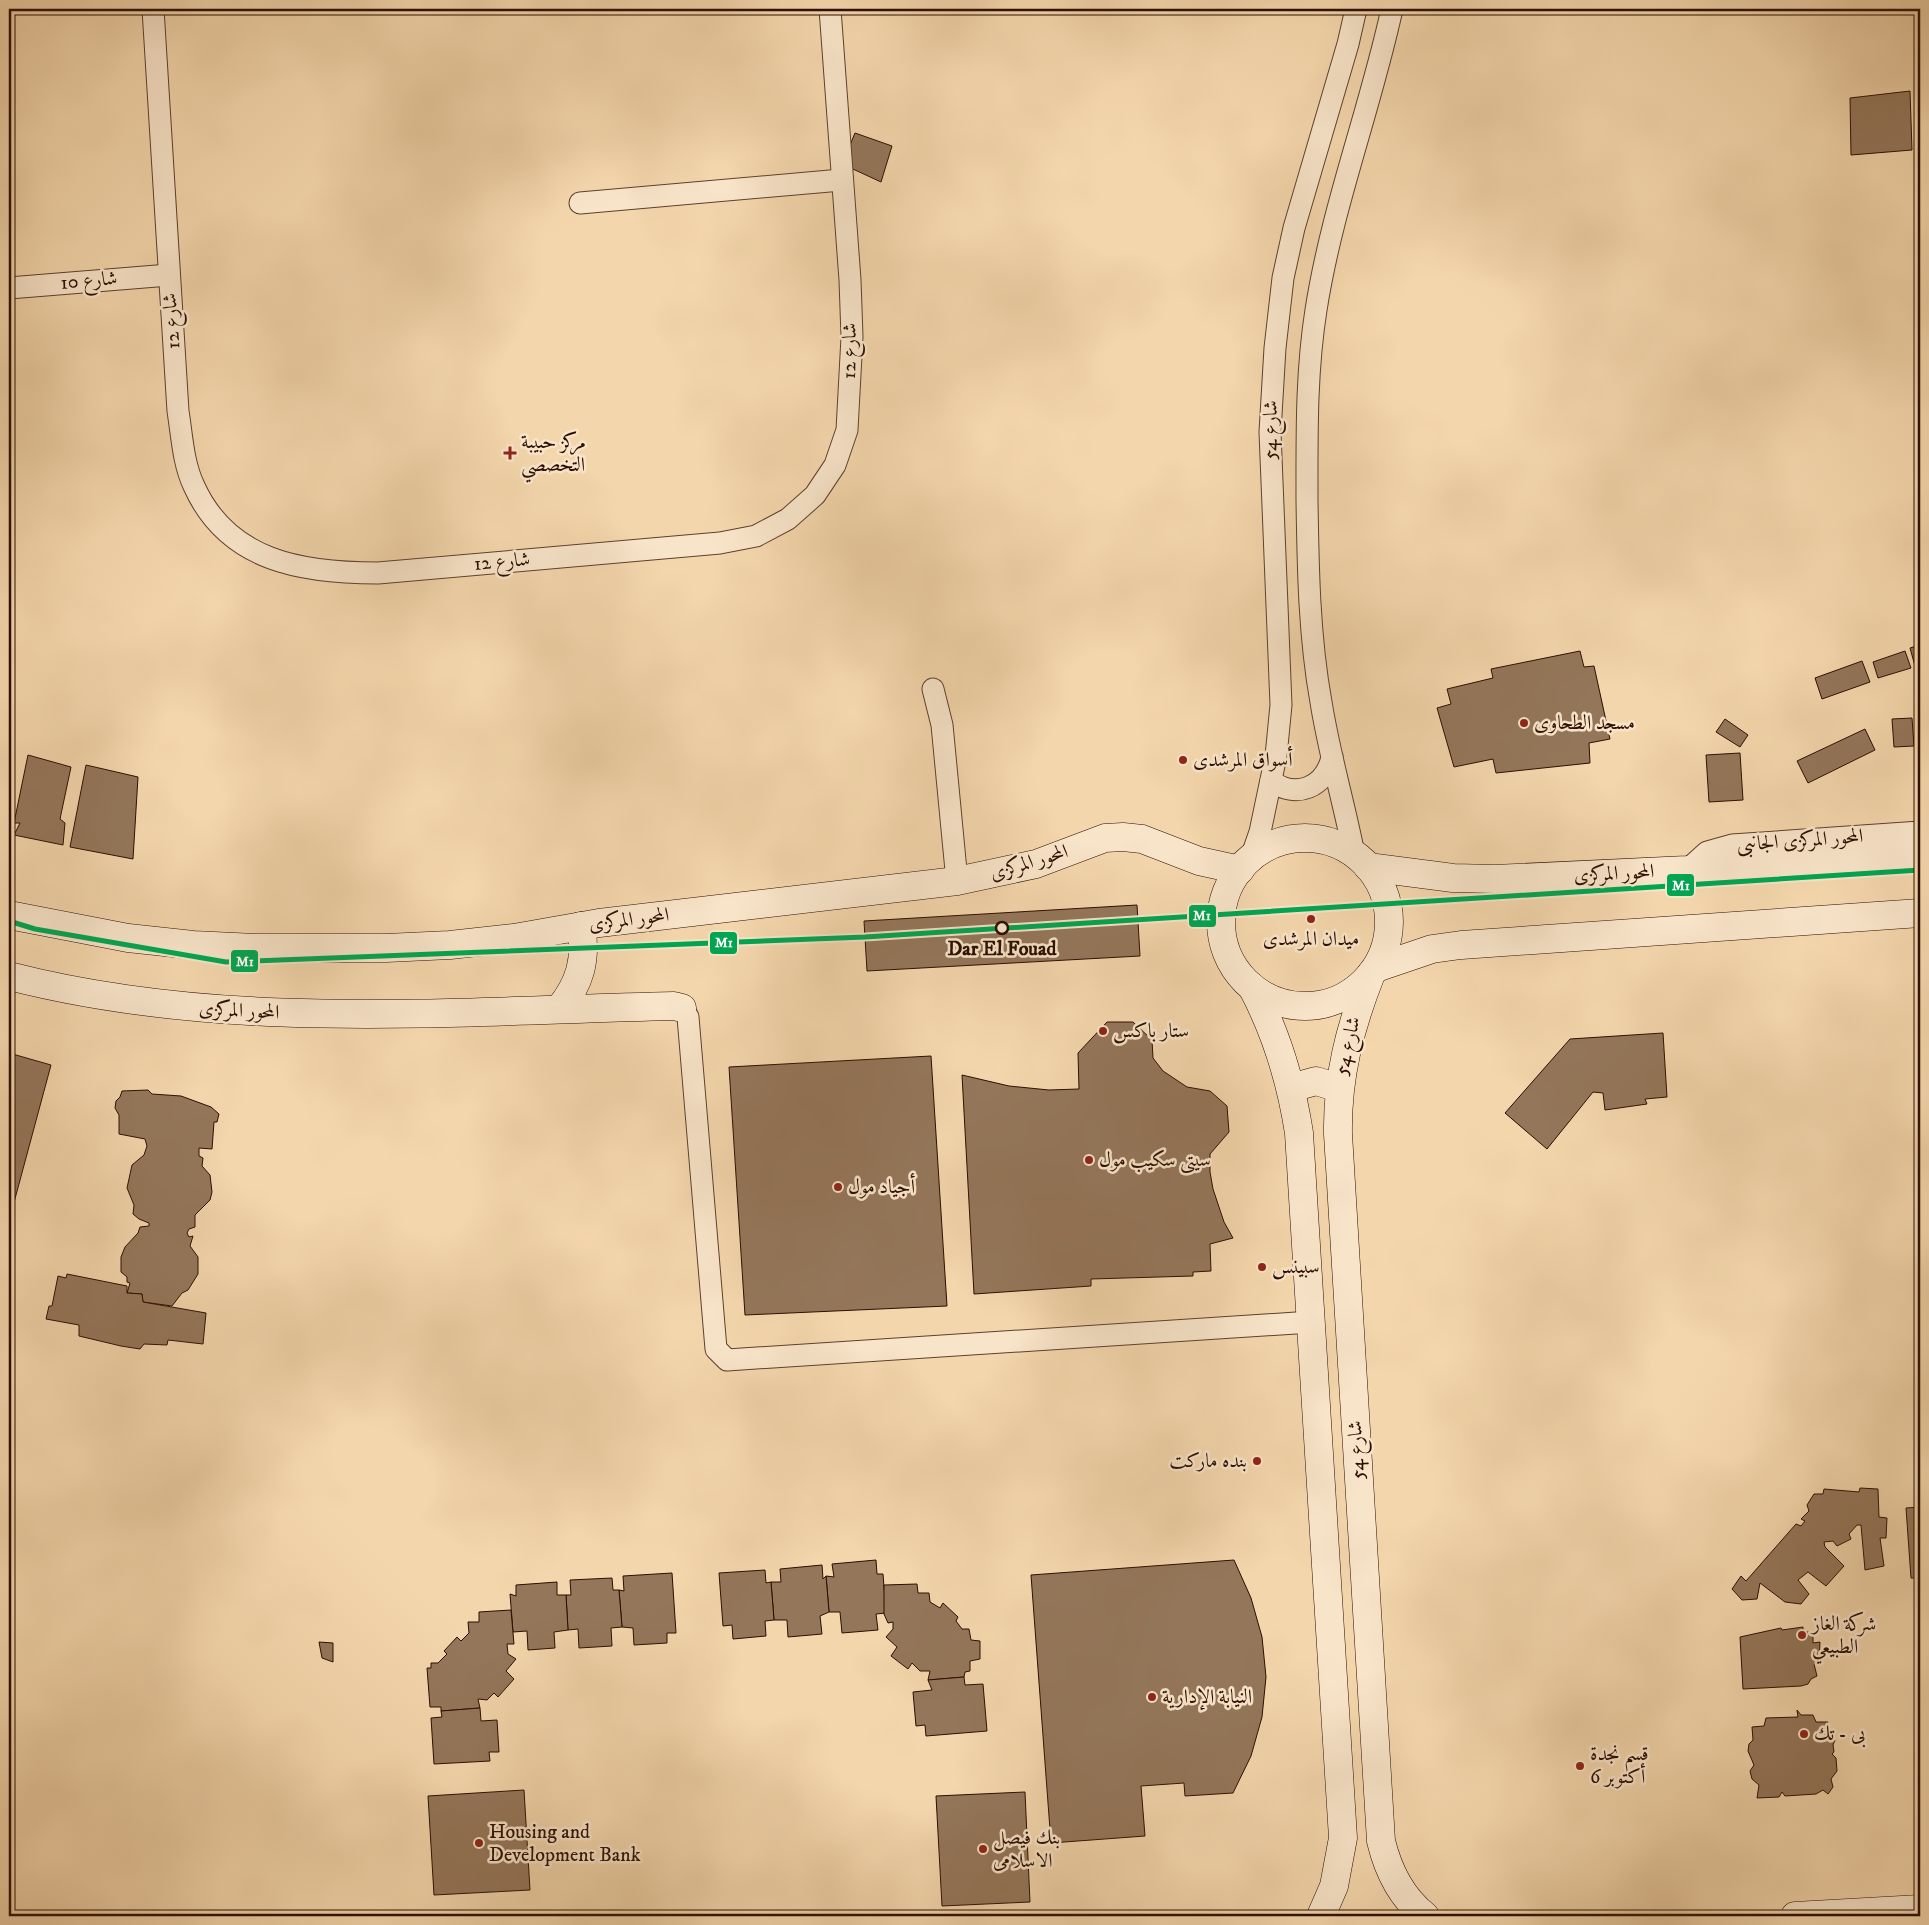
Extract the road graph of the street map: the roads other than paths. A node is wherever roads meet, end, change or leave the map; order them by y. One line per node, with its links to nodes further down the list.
1 (153, 9): 7 (street, شارع 12)
2 (830, 9): 5 (street, شارع 12)
3 (1356, 9): 11 (street, شارع 54)
4 (1392, 9): 10 (street, شارع 54)
5 (841, 180): 6 (street); 7 (street, شارع 12)
6 (580, 203)
7 (169, 275): 8 (street, شارع 10)
8 (9, 288)
9 (932, 690): 17 (street)
10 (1332, 757): 11 (street); 14 (street, شارع 54)
11 (1271, 781): 15 (street, شارع 54)
12 (1920, 832): 16 (street, المحور المركزى الجانبى)
13 (1920, 853): 16 (main road, المحور المركزى)
14 (1361, 861): 15 (main road); 16 (main road, المحور المركزى); 21 (main road)
15 (1245, 864): 17 (main road, المحور المركزى); 23 (main road)
16 (1687, 870)
17 (957, 881): 20 (main road, المحور المركزى)
18 (1920, 913): 21 (main road)
19 (9, 915): 20 (main road, المحور المركزى)
20 (581, 926): 25 (main road)
21 (1373, 971): 23 (main road); 27 (main road, شارع 54)
22 (9, 976): 25 (main road, المحور المركزى)
23 (1252, 987): 26 (main road, شارع 54)
24 (682, 1008): 25 (main road, المحور المركزى); 28 (street)
25 (559, 1009)
26 (1291, 1088): 27 (main road); 28 (main road, شارع 54)
27 (1339, 1088): 29 (main road, شارع 54)
28 (1311, 1322): 30 (main road, شارع 54)
29 (1381, 1841): 30 (main road); 33 (main road, شارع 54)
30 (1341, 1854): 32 (main road, شارع 54)
31 (1920, 1909): 34 (main road)
32 (1321, 1916)
33 (1425, 1916)
34 (1795, 1916)

